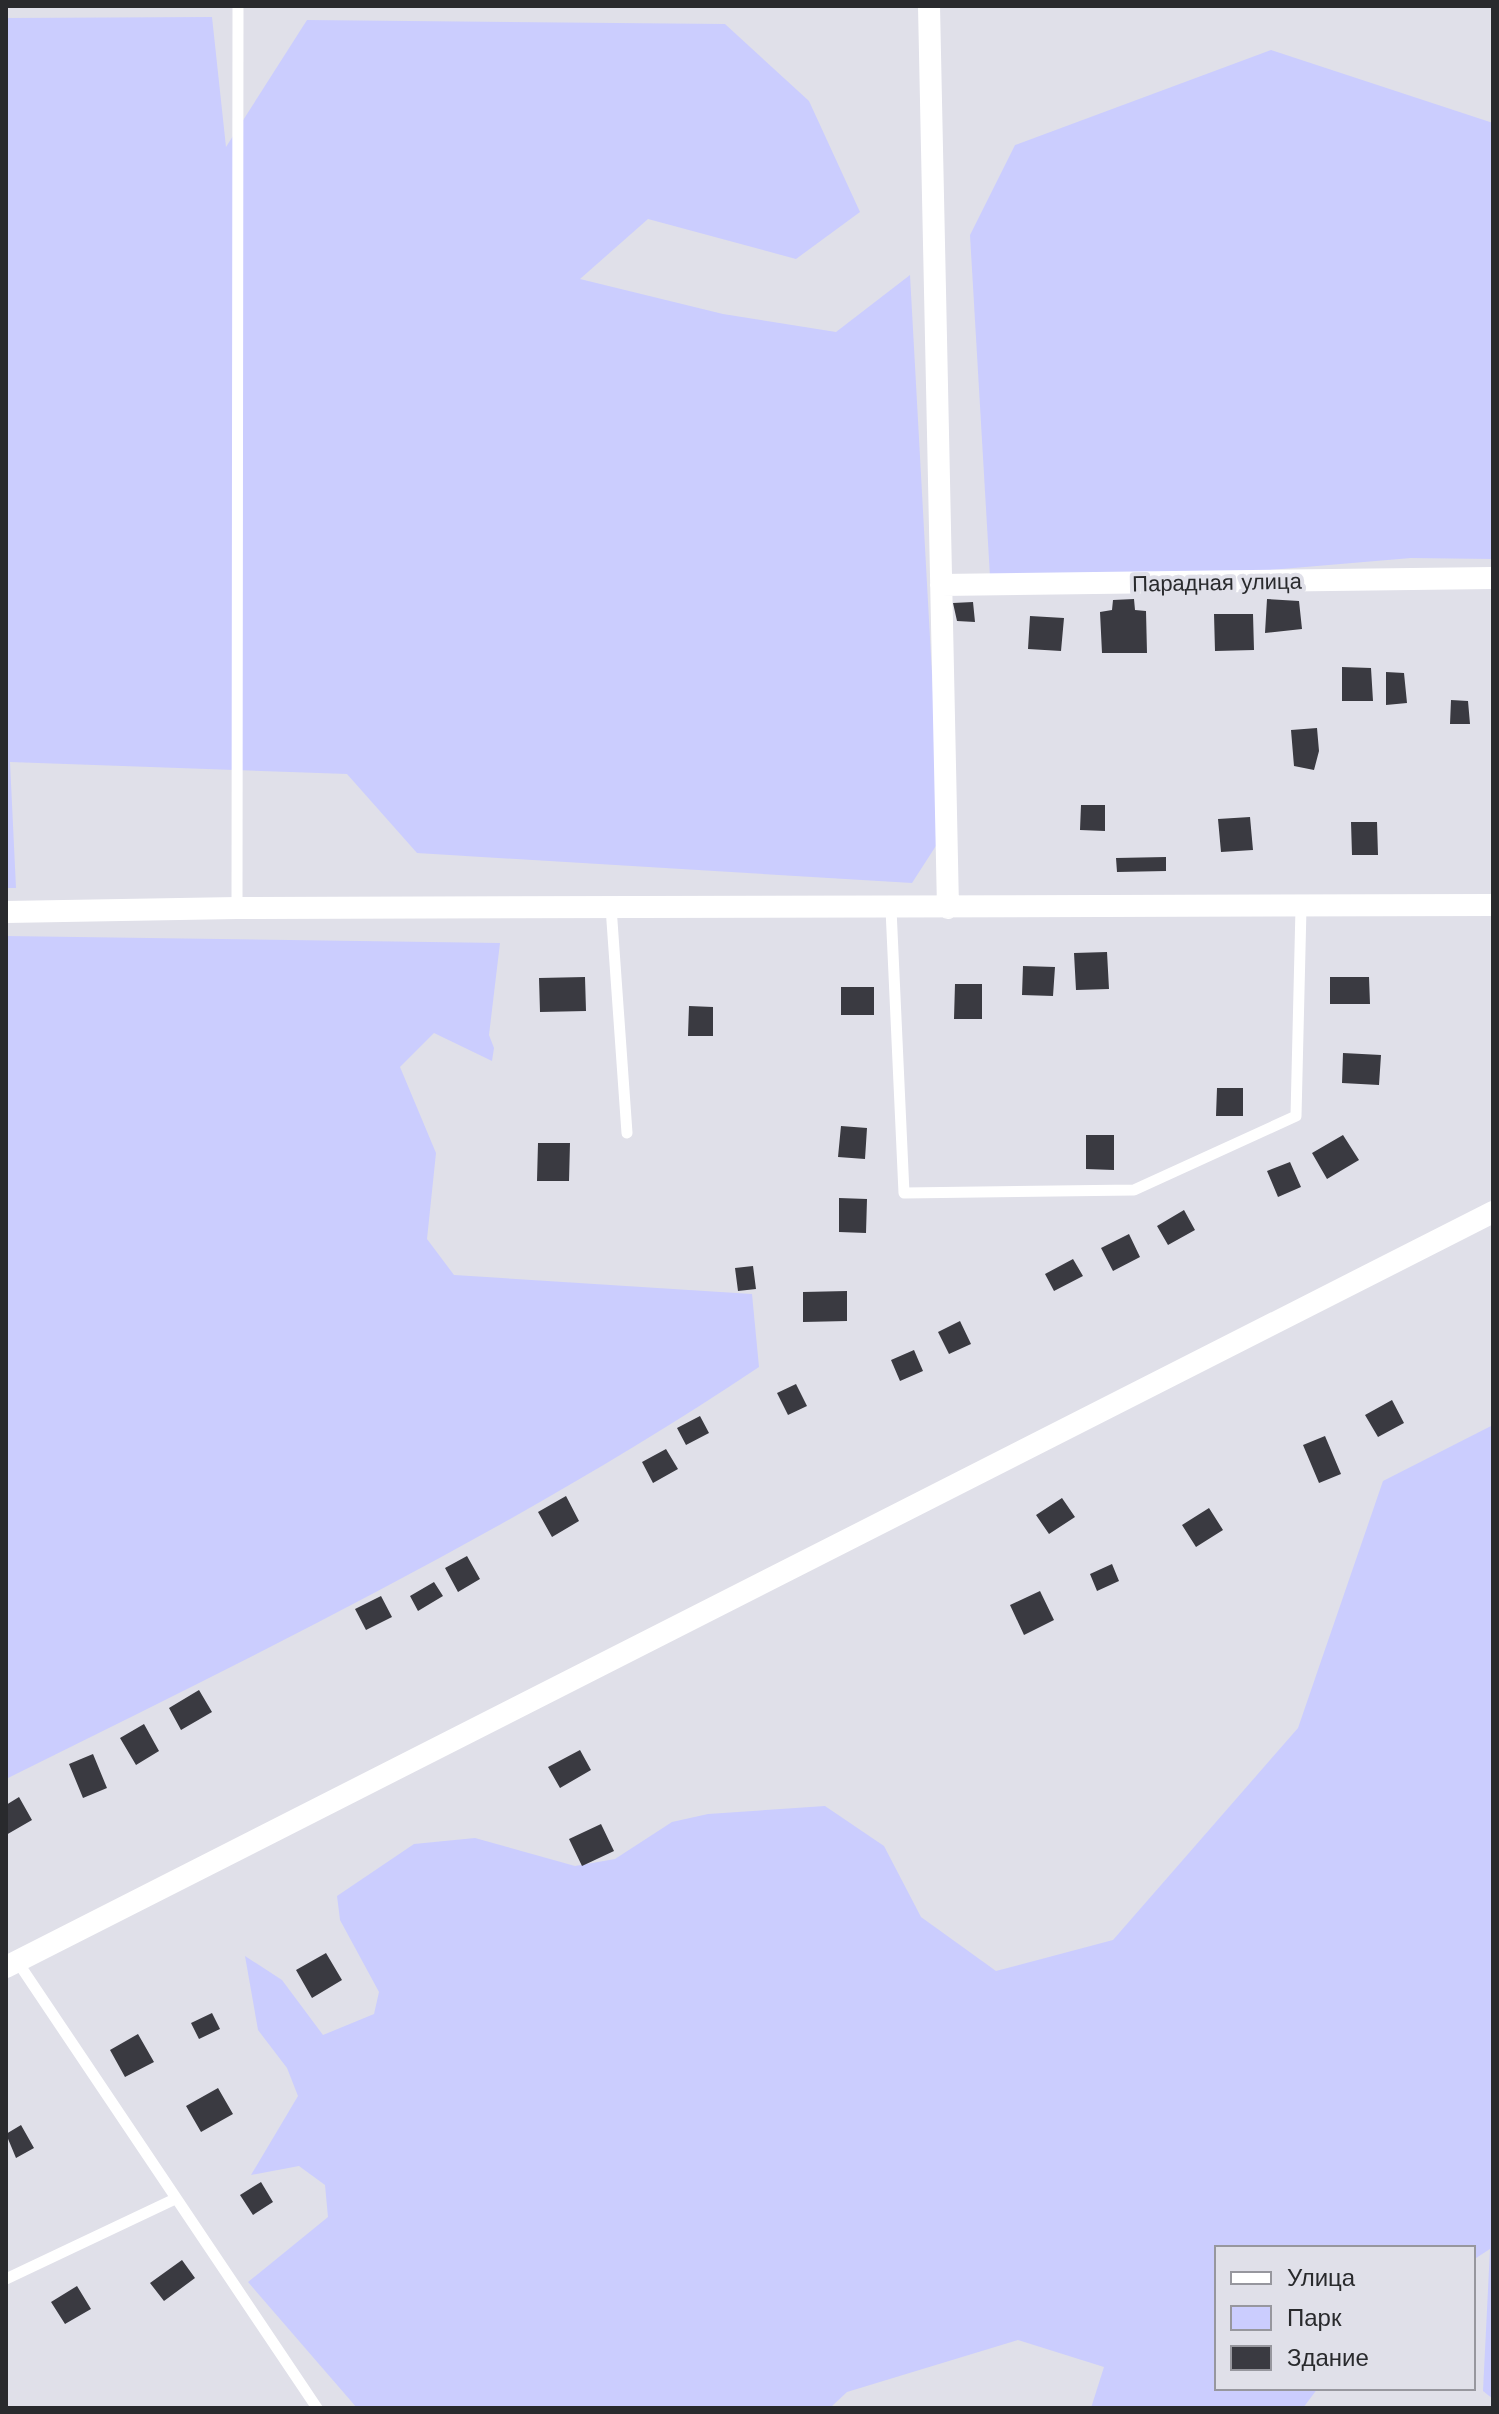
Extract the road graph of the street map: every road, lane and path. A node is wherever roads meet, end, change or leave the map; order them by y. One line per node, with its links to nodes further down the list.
1 (238, 6): 7 (lane)
2 (929, 6): 4 (street)
3 (1493, 578): 4 (street, Парадная улица)
4 (941, 585): 8 (street)
5 (1493, 905): 9 (street)
6 (611, 907): 7 (street); 10 (street); 12 (lane)
7 (237, 908): 11 (street)
8 (948, 908): 9 (street); 10 (street)
9 (1301, 908): 10 (lane)
10 (891, 909)
11 (6, 912)
12 (627, 1133)
13 (1493, 1212): 14 (street)
14 (12, 1964): 15 (lane)
15 (175, 2199): 16 (lane); 17 (lane)
16 (6, 2279)
17 (317, 2408)

